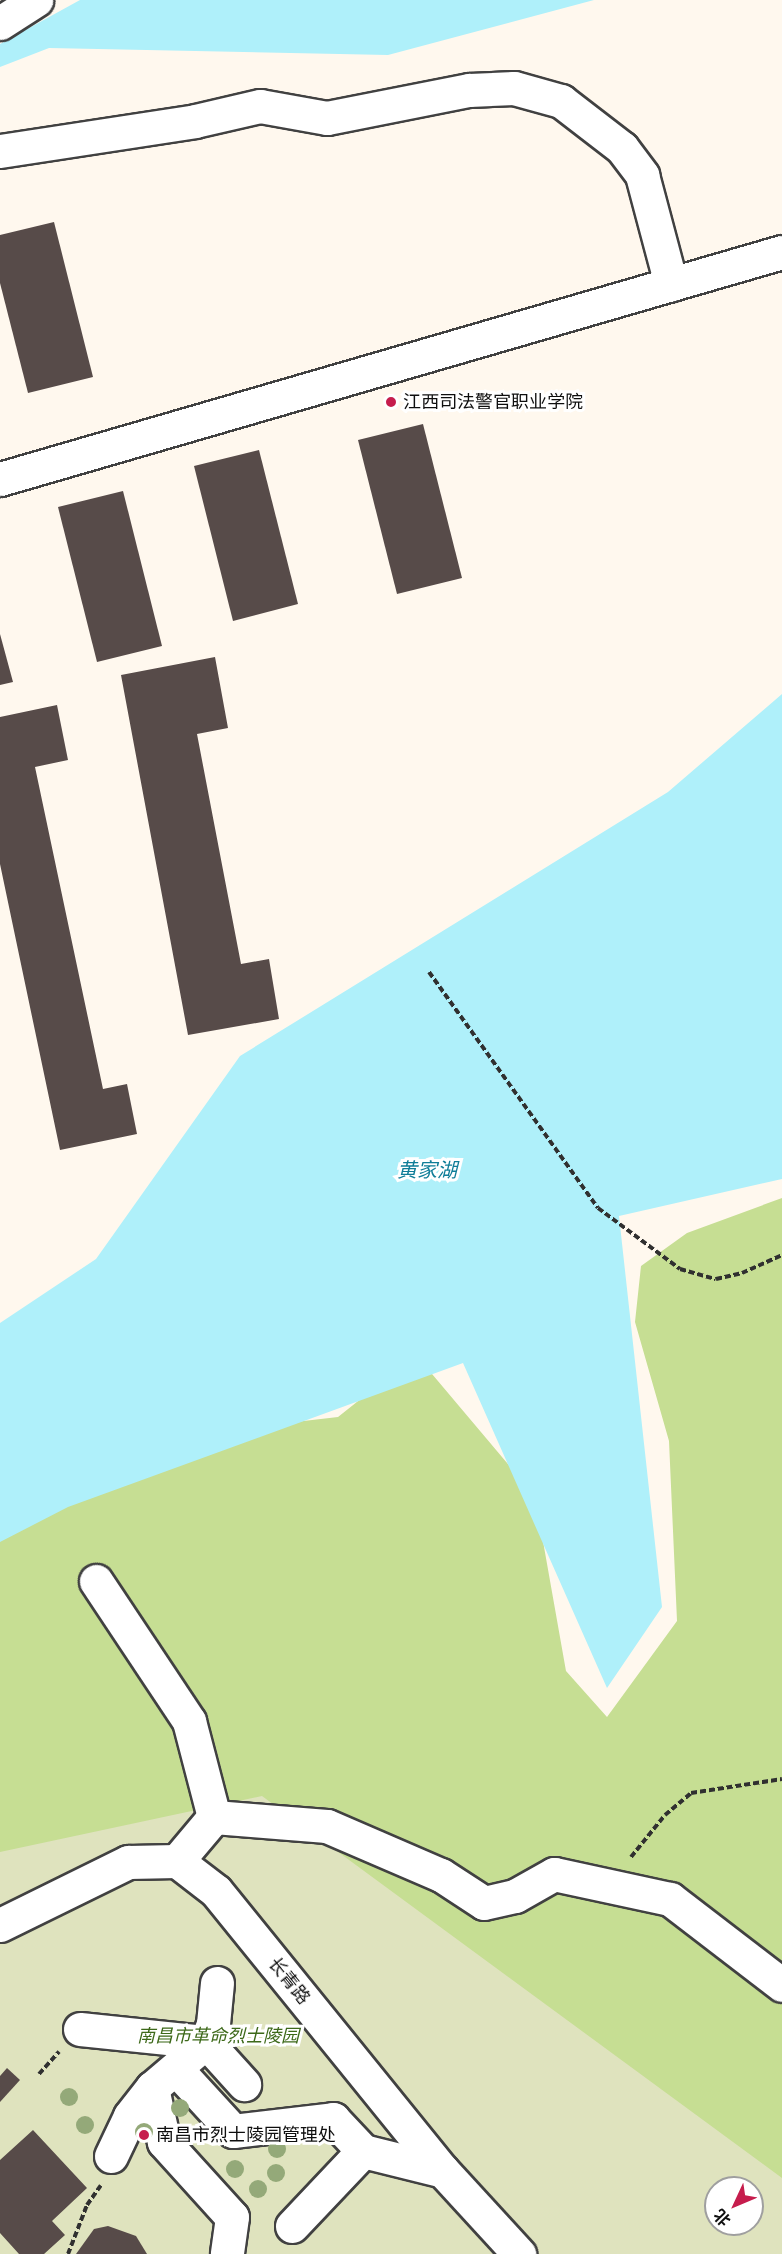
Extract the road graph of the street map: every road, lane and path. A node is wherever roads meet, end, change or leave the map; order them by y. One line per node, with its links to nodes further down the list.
1 (36, 0): 2 (street)
2 (0, 23)
3 (0, 151): 5 (street)
4 (782, 252): 5 (street)
5 (671, 284): 6 (street)
6 (0, 480)
7 (429, 972): 8 (path)
8 (782, 1255)
9 (96, 1581): 11 (street)
10 (782, 1779): 13 (path)
11 (214, 1817): 12 (street); 13 (street)
12 (177, 1861): 14 (street); 23 (street, 长青路)
13 (610, 1883): 16 (street)
14 (0, 1925)
15 (217, 1983): 18 (street)
16 (782, 1985)
17 (80, 2029): 18 (street)
18 (206, 2042): 19 (street); 20 (street)
19 (164, 2079): 21 (street); 22 (street); 26 (street)
20 (244, 2084)
21 (363, 2151): 23 (street); 24 (street)
22 (111, 2156): 25 (path)
23 (443, 2171): 27 (street, 长青路)
24 (292, 2226)
25 (68, 2254)
26 (227, 2254)
27 (519, 2254)

